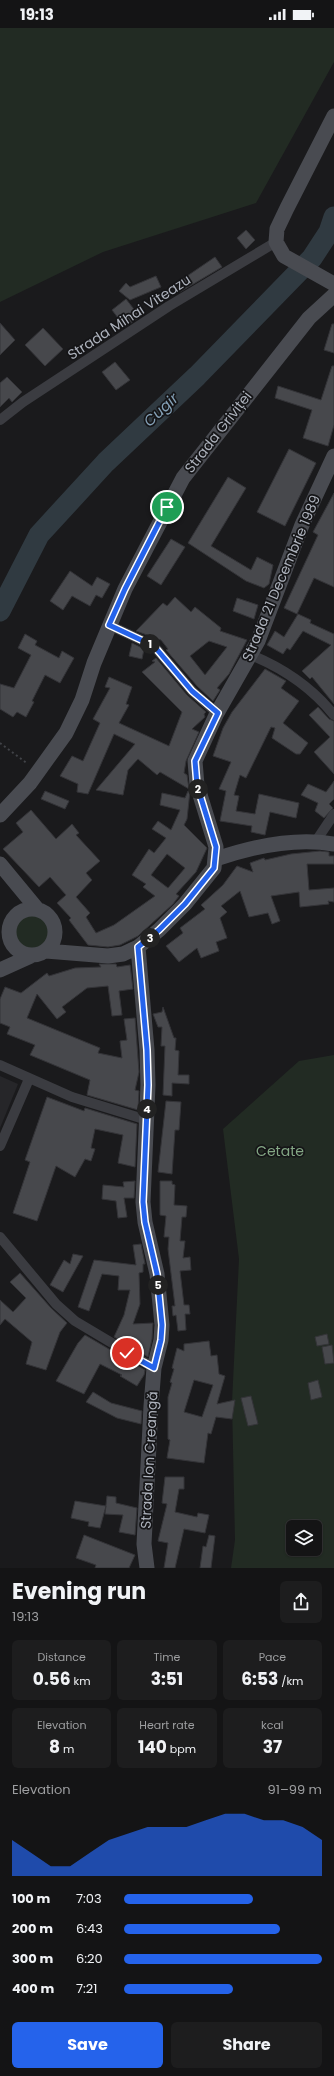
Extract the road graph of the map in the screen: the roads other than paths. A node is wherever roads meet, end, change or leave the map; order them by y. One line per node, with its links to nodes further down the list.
1 (334, 116): 2 (main road)
2 (276, 242): 3 (main road); 5 (street, Strada Mihai Viteazu)
3 (334, 284)
4 (334, 295): 7 (main road, Strada Griviței)
5 (0, 420)
6 (334, 456): 8 (main road, Strada 21 Decembrie 1989)
7 (109, 625): 9 (street); 12 (main road, Strada Griviței)
8 (252, 655): 9 (main road, Strada 21 Decembrie 1989); 10 (street)
9 (218, 713): 15 (main road, Strada 21 Decembrie 1989)
10 (334, 715)
11 (334, 814): 13 (street)
12 (0, 815)
13 (316, 842): 14 (main road); 15 (main road)
14 (334, 844)
15 (216, 859): 20 (main road)
16 (0, 864): 17 (main road)
17 (17, 884): 18 (main road); 19 (main road)
18 (38, 910): 19 (main road); 21 (main road)
19 (8, 926): 22 (main road)
20 (138, 947): 21 (main road); 26 (main road, Strada Ion Creangă)
21 (46, 951): 22 (main road)
22 (31, 956): 23 (main road)
23 (0, 970)
24 (0, 1066): 25 (street)
25 (29, 1079): 26 (street); 27 (street)
26 (147, 1120): 29 (main road, Strada Ion Creangă)
27 (0, 1146)
28 (0, 1236): 29 (street)
29 (154, 1368): 30 (main road, Strada Ion Creangă)
30 (147, 1568)

